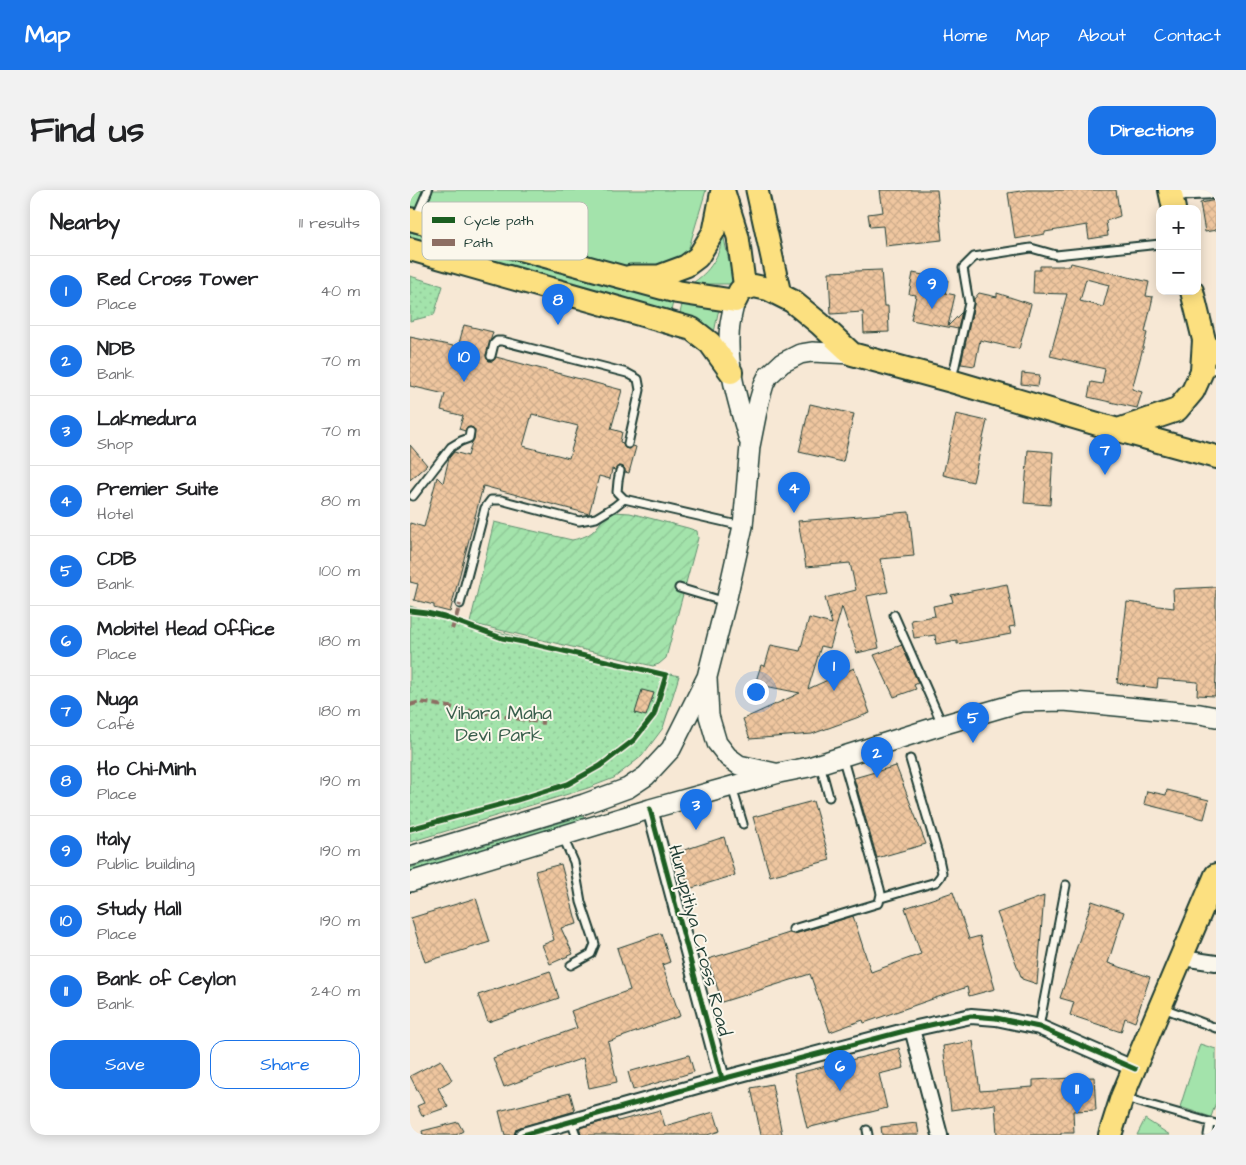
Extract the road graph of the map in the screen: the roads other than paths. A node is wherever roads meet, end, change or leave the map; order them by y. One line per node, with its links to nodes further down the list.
1 (428, 190): 7 (lane)
2 (723, 190): 11 (main road); 12 (main road)
3 (752, 190): 12 (main road)
4 (757, 190): 13 (main road)
5 (1216, 190): 6 (street)
6 (1172, 197)
7 (412, 220)
8 (1156, 244): 20 (lane)
9 (449, 260): 18 (highway)
10 (557, 260): 11 (highway)
11 (619, 277): 12 (highway)
12 (745, 292): 13 (highway); 18 (main road)
13 (780, 294): 16 (highway)
14 (1193, 295): 15 (highway)
15 (1204, 340): 19 (highway); 21 (highway)
16 (852, 354): 20 (highway); 24 (main road)
17 (491, 356): 23 (lane)
18 (731, 372): 24 (main road)
19 (1216, 372)
20 (951, 380): 21 (highway)
21 (1118, 430): 25 (highway)
22 (470, 432): 27 (lane)
23 (628, 444)
24 (750, 446): 29 (main road)
25 (1216, 457)
26 (620, 471): 28 (lane)
27 (413, 496)
28 (624, 499): 29 (lane); 32 (lane)
29 (742, 526): 31 (main road)
30 (679, 588): 31 (lane)
31 (726, 602): 34 (main road)
32 (460, 604)
33 (894, 615): 36 (lane)
34 (707, 677): 40 (main road); 46 (main road)
35 (1216, 717): 36 (main road)
36 (942, 724): 37 (main road)
37 (842, 756): 39 (main road); 50 (lane)
38 (910, 759): 50 (lane)
39 (820, 763): 40 (main road); 42 (lane)
40 (779, 773): 41 (main road)
41 (732, 786): 43 (main road); 44 (lane)
42 (829, 797)
43 (650, 809): 45 (main road); 60 (street, Hunupitiya Cross Road)
44 (743, 824)
45 (563, 836): 48 (main road); 54 (lane)
46 (410, 856)
47 (1216, 875): 52 (highway)
48 (410, 882)
49 (1066, 885): 56 (lane)
50 (881, 898): 51 (lane)
51 (793, 929)
52 (1182, 958): 53 (street); 55 (highway)
53 (1216, 963)
54 (571, 965)
55 (1161, 1007): 57 (lane); 59 (highway)
56 (1039, 1027): 58 (street); 59 (street)
57 (1216, 1028)
58 (912, 1029): 60 (street); 66 (street)
59 (1135, 1069): 61 (highway)
60 (722, 1079): 62 (street)
61 (1122, 1097): 63 (lane); 67 (highway)
62 (571, 1121): 64 (street); 65 (lane)
63 (1213, 1124): 68 (lane)
64 (523, 1135)
65 (576, 1135)
66 (940, 1135)
67 (1110, 1135)
68 (1208, 1135)

